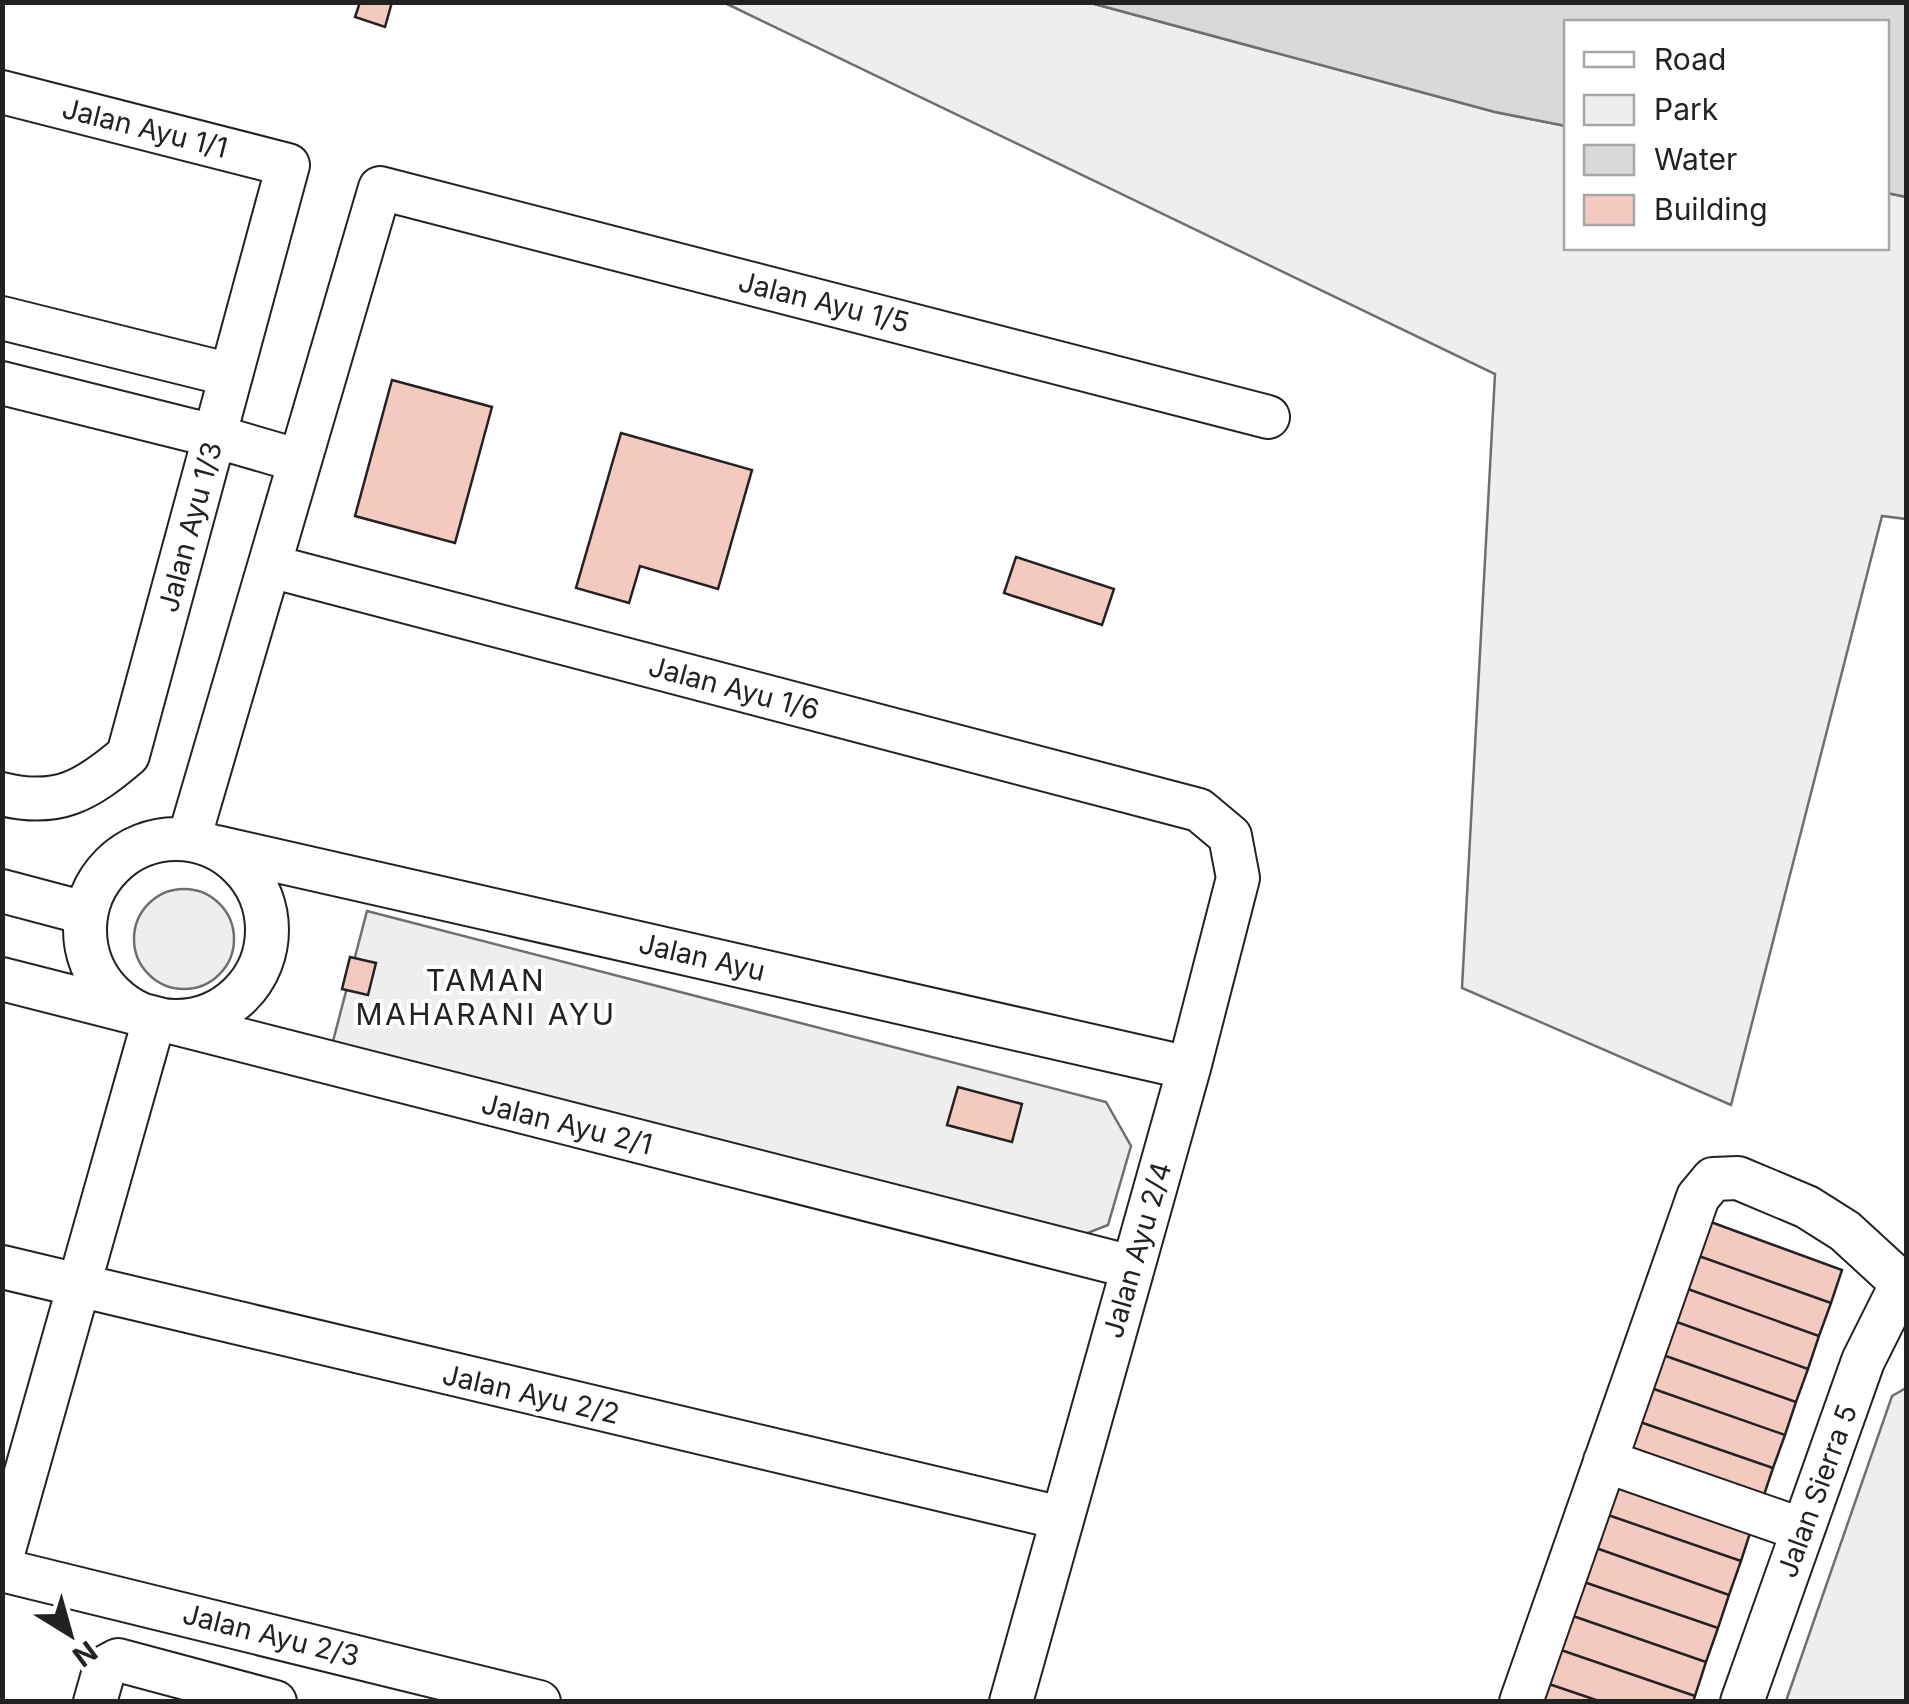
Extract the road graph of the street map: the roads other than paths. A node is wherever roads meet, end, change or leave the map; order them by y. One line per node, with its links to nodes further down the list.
1 (2, 92): 2 (street, Jalan Ayu 1/1)
2 (288, 164): 4 (street, Jalan Ayu 1/3)
3 (2, 318): 4 (street)
4 (231, 374): 7 (street, Jalan Ayu 1/3)
5 (2, 382): 7 (street)
6 (1268, 417): 8 (street, Jalan Ayu 1/5)
7 (214, 436): 8 (street); 10 (street, Jalan Ayu 1/3)
8 (300, 461): 9 (street)
9 (270, 566): 11 (street, Jalan Ayu 1/6); 12 (street)
10 (2, 794)
11 (1199, 810): 17 (street, Jalan Ayu 2/4)
12 (203, 843): 14 (street); 16 (street); 17 (street, Jalan Ayu)
13 (2, 890): 14 (street)
14 (85, 913): 16 (street)
15 (2, 979): 16 (street, Jalan Ayu 2/1)
16 (154, 1020): 19 (street, Jalan Ayu 2/1); 21 (street)
17 (1189, 1068): 19 (street, Jalan Ayu 2/4)
18 (2, 1267): 21 (street, Jalan Ayu 2/2)
19 (1132, 1267): 23 (street, Jalan Ayu 2/4)
20 (1904, 1286): 22 (street); 24 (street, Jalan Sierra 5)
21 (79, 1287): 23 (street, Jalan Ayu 2/2); 25 (street)
22 (1605, 1461): 24 (street); 31 (street)
23 (1061, 1518): 30 (street, Jalan Ayu 2/4)
24 (1803, 1530): 32 (street, Jalan Sierra 5)
25 (2, 1557)
26 (2, 1570): 29 (street, Jalan Ayu 2/3)
27 (95, 1702): 28 (street)
28 (275, 1702)
29 (540, 1702)
30 (1011, 1702)
31 (1521, 1702)
32 (1742, 1702)

